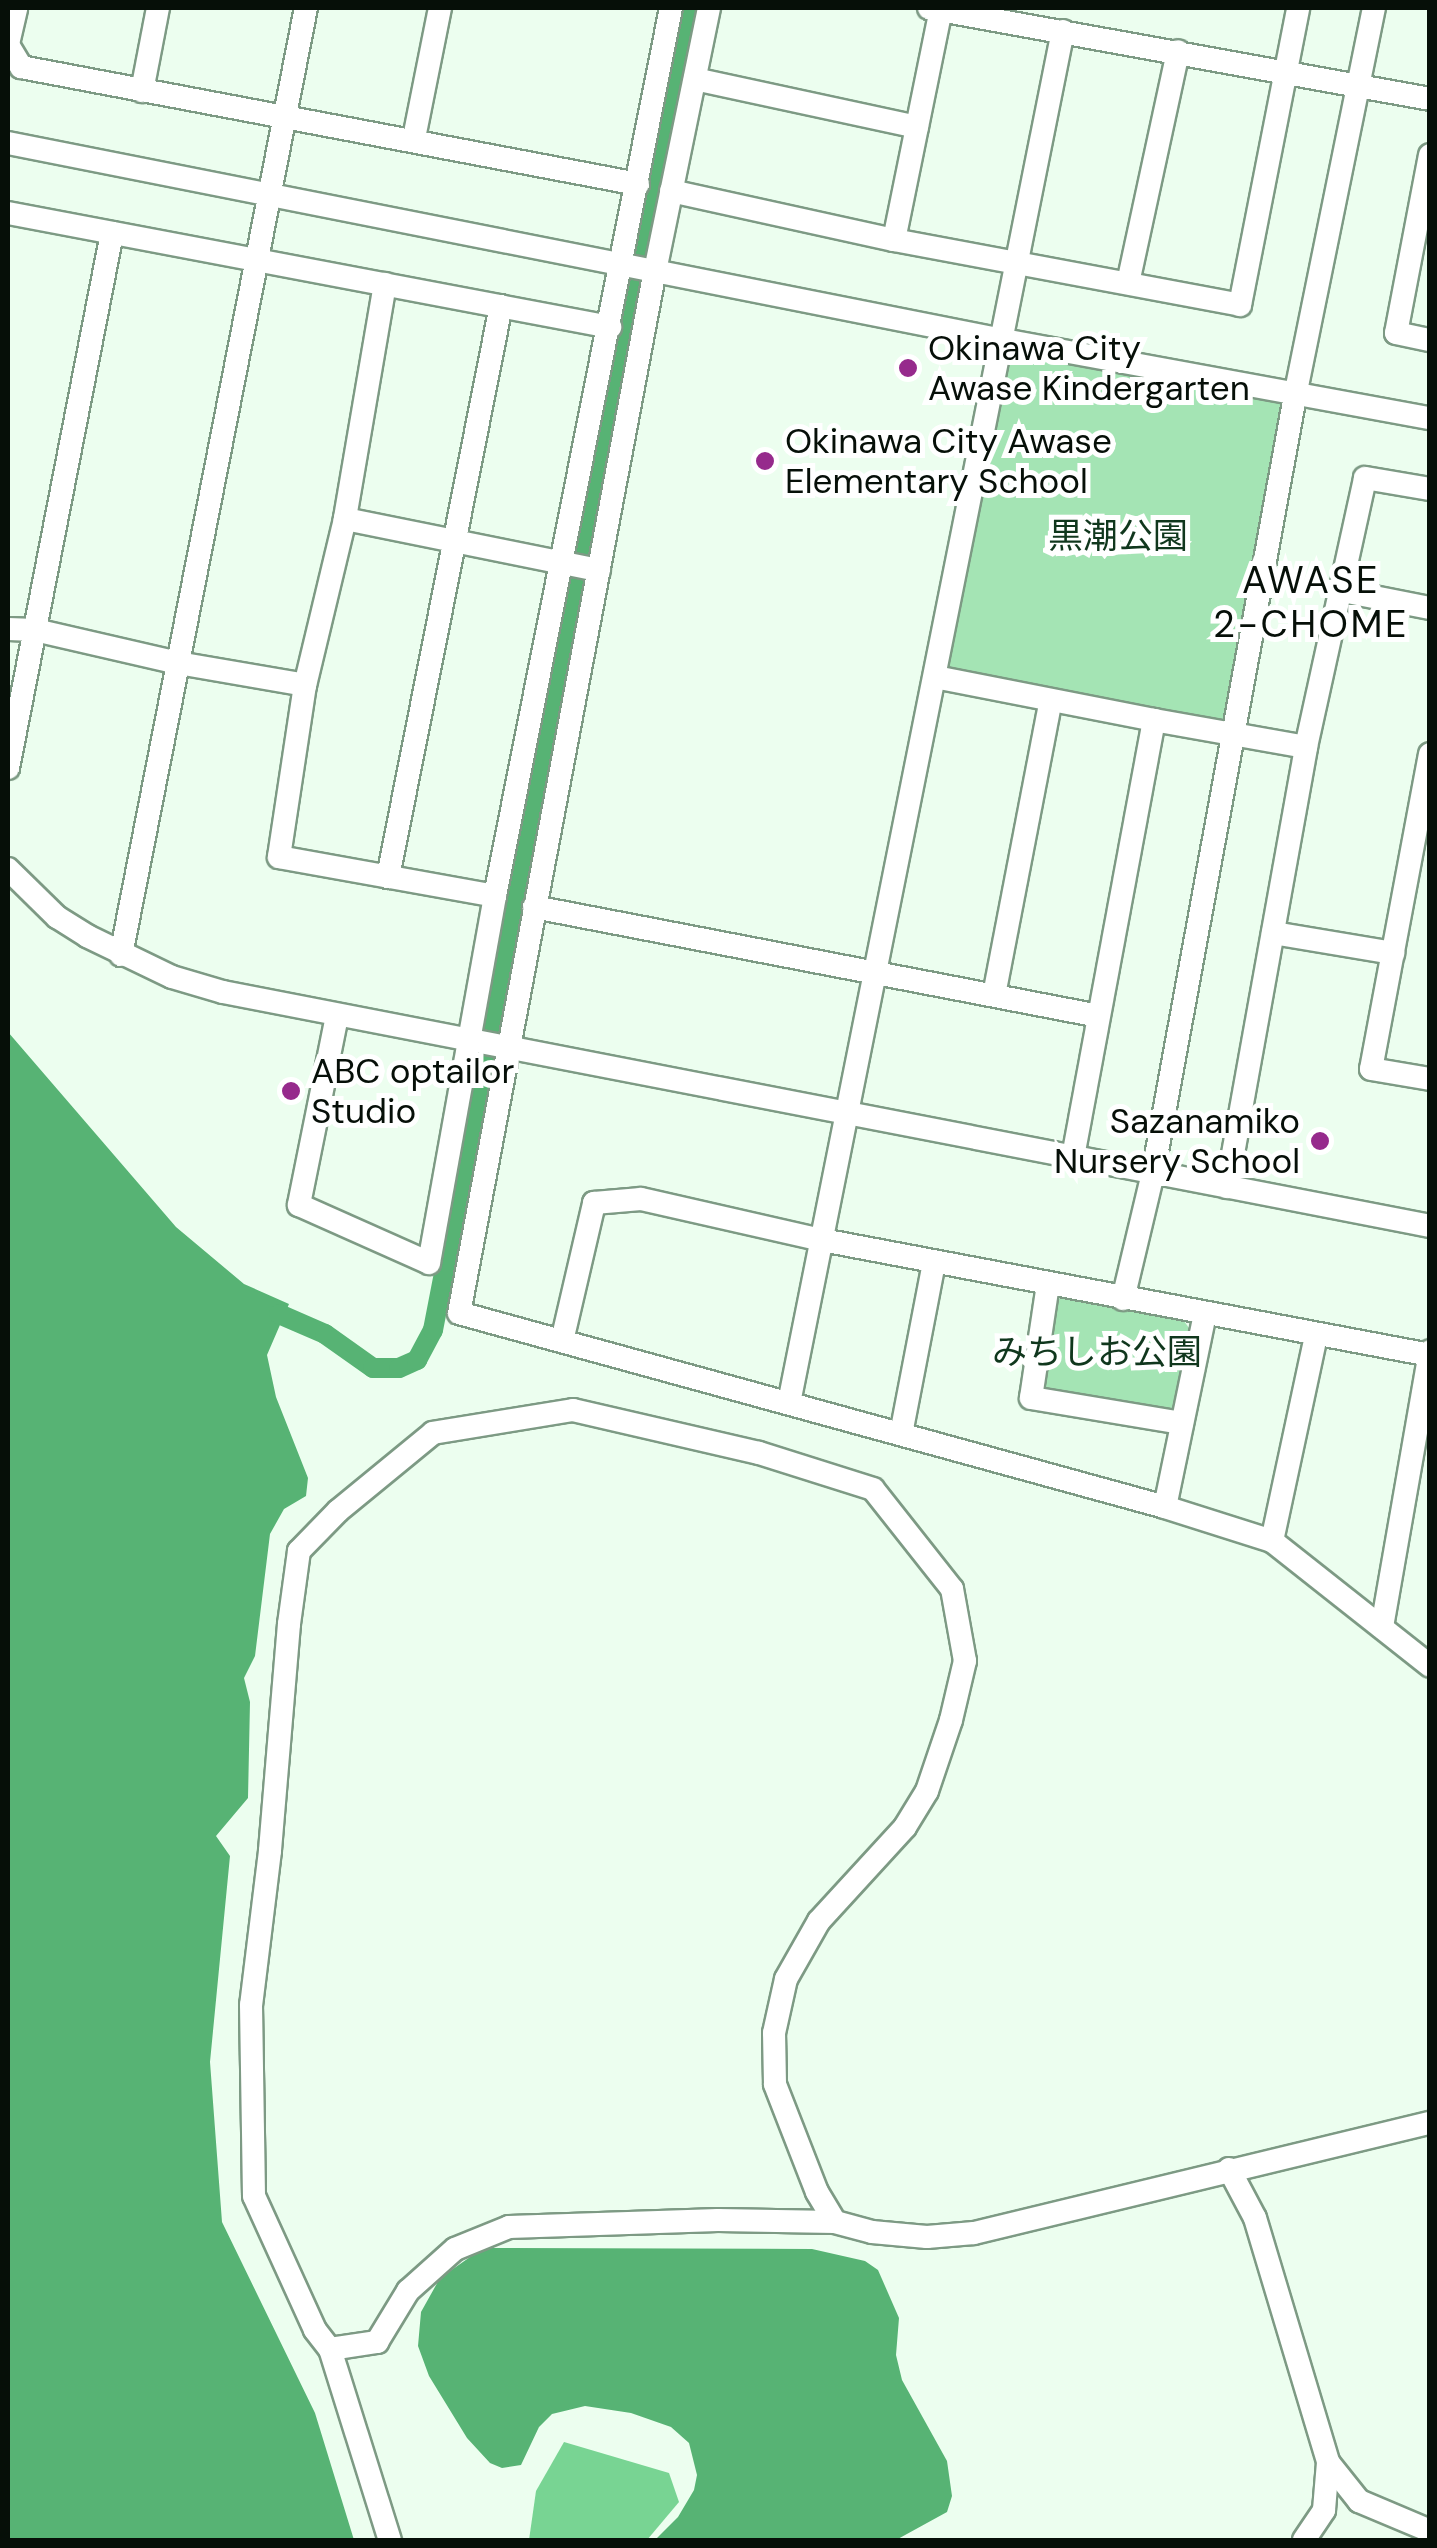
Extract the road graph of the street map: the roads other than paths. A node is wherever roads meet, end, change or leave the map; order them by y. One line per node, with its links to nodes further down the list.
1 (16, 8): 11 (street)
2 (158, 8): 16 (street)
3 (306, 8): 18 (street)
4 (440, 8): 20 (street)
5 (671, 8): 23 (street)
6 (709, 8): 14 (street)
7 (937, 8): 10 (street); 19 (street)
8 (1298, 8): 13 (street)
9 (1374, 8): 15 (street)
10 (1062, 31): 12 (street); 31 (street)
11 (8, 45): 16 (street)
12 (1178, 51): 13 (street); 34 (street)
13 (1286, 70): 15 (street); 34 (street)
14 (694, 79): 19 (street); 24 (street)
15 (1359, 83): 17 (street); 40 (street)
16 (142, 91): 18 (street)
17 (1430, 99)
18 (285, 118): 20 (street); 25 (street)
19 (917, 126): 29 (street)
20 (414, 138): 23 (street)
21 (8, 143): 25 (street)
22 (1430, 156): 27 (street)
23 (638, 184): 32 (street)
24 (671, 191): 29 (street); 33 (street)
25 (270, 194): 30 (street); 32 (street)
26 (8, 212): 28 (street)
27 (1423, 223): 39 (street)
28 (112, 233): 30 (street); 50 (street)
29 (894, 240): 31 (street)
30 (257, 260): 35 (street); 51 (street)
31 (1015, 262): 34 (street); 38 (street)
32 (623, 264): 33 (street); 37 (street)
33 (655, 270): 38 (street); 46 (street)
34 (1128, 283)
35 (385, 284): 36 (street); 43 (street)
36 (501, 306): 37 (street); 44 (street)
37 (610, 326): 45 (street)
38 (998, 339): 40 (street); 52 (street)
39 (1430, 340)
40 (1295, 396): 41 (street); 56 (street)
41 (1430, 418)
42 (1430, 489): 47 (street)
43 (345, 519): 44 (street); 53 (street)
44 (454, 540): 45 (street); 61 (street)
45 (563, 562): 46 (street); 62 (street)
46 (598, 570): 63 (street)
47 (1343, 591): 48 (street); 57 (street)
48 (1430, 608)
49 (8, 629): 50 (street)
50 (36, 630): 51 (street); 59 (street)
51 (178, 663): 53 (street); 66 (street)
52 (936, 677): 54 (street); 67 (street)
53 (305, 685): 61 (street)
54 (1051, 700): 55 (street); 68 (street)
55 (1154, 720): 56 (street); 70 (street)
56 (1232, 733): 57 (street); 75 (street)
57 (1306, 747): 64 (street)
58 (1430, 754): 65 (street)
59 (8, 768)
60 (8, 869): 66 (street)
61 (388, 877): 62 (street)
62 (494, 896): 71 (street)
63 (534, 907): 67 (street); 71 (street)
64 (1273, 934): 65 (street); 76 (street)
65 (1393, 953): 72 (street)
66 (120, 955): 69 (street)
67 (875, 973): 68 (street); 73 (street)
68 (994, 995): 70 (street)
69 (338, 1016): 71 (street); 71 (street)
70 (1099, 1016): 74 (street)
71 (489, 1045): 73 (street); 84 (street)
72 (1430, 1079)
73 (847, 1114): 74 (street); 78 (street)
74 (1073, 1158): 75 (street)
75 (1152, 1173): 76 (street); 81 (street)
76 (1227, 1187): 77 (street)
77 (1430, 1226)
78 (822, 1240): 79 (street); 84 (street); 86 (street)
79 (934, 1262): 80 (street); 88 (street)
80 (1048, 1284): 81 (street); 87 (street)
81 (1123, 1299): 82 (street)
82 (1205, 1314): 83 (street); 87 (street)
83 (1316, 1334): 85 (street); 90 (street)
84 (562, 1341): 86 (street)
85 (1429, 1354): 91 (street)
86 (789, 1403): 88 (street)
87 (1182, 1424): 89 (street)
88 (900, 1434): 89 (street)
89 (1164, 1506): 90 (street)
90 (1272, 1541): 91 (street)
91 (1382, 1628): 92 (street)
92 (1430, 1666)
93 (1430, 2123): 94 (street)
94 (1229, 2170): 95 (street); 97 (street)
95 (835, 2222): 96 (street); 96 (street)
96 (330, 2349): 99 (street)
97 (1328, 2462): 98 (street); 100 (street)
98 (1430, 2531)
99 (390, 2540)
100 (1304, 2540)

